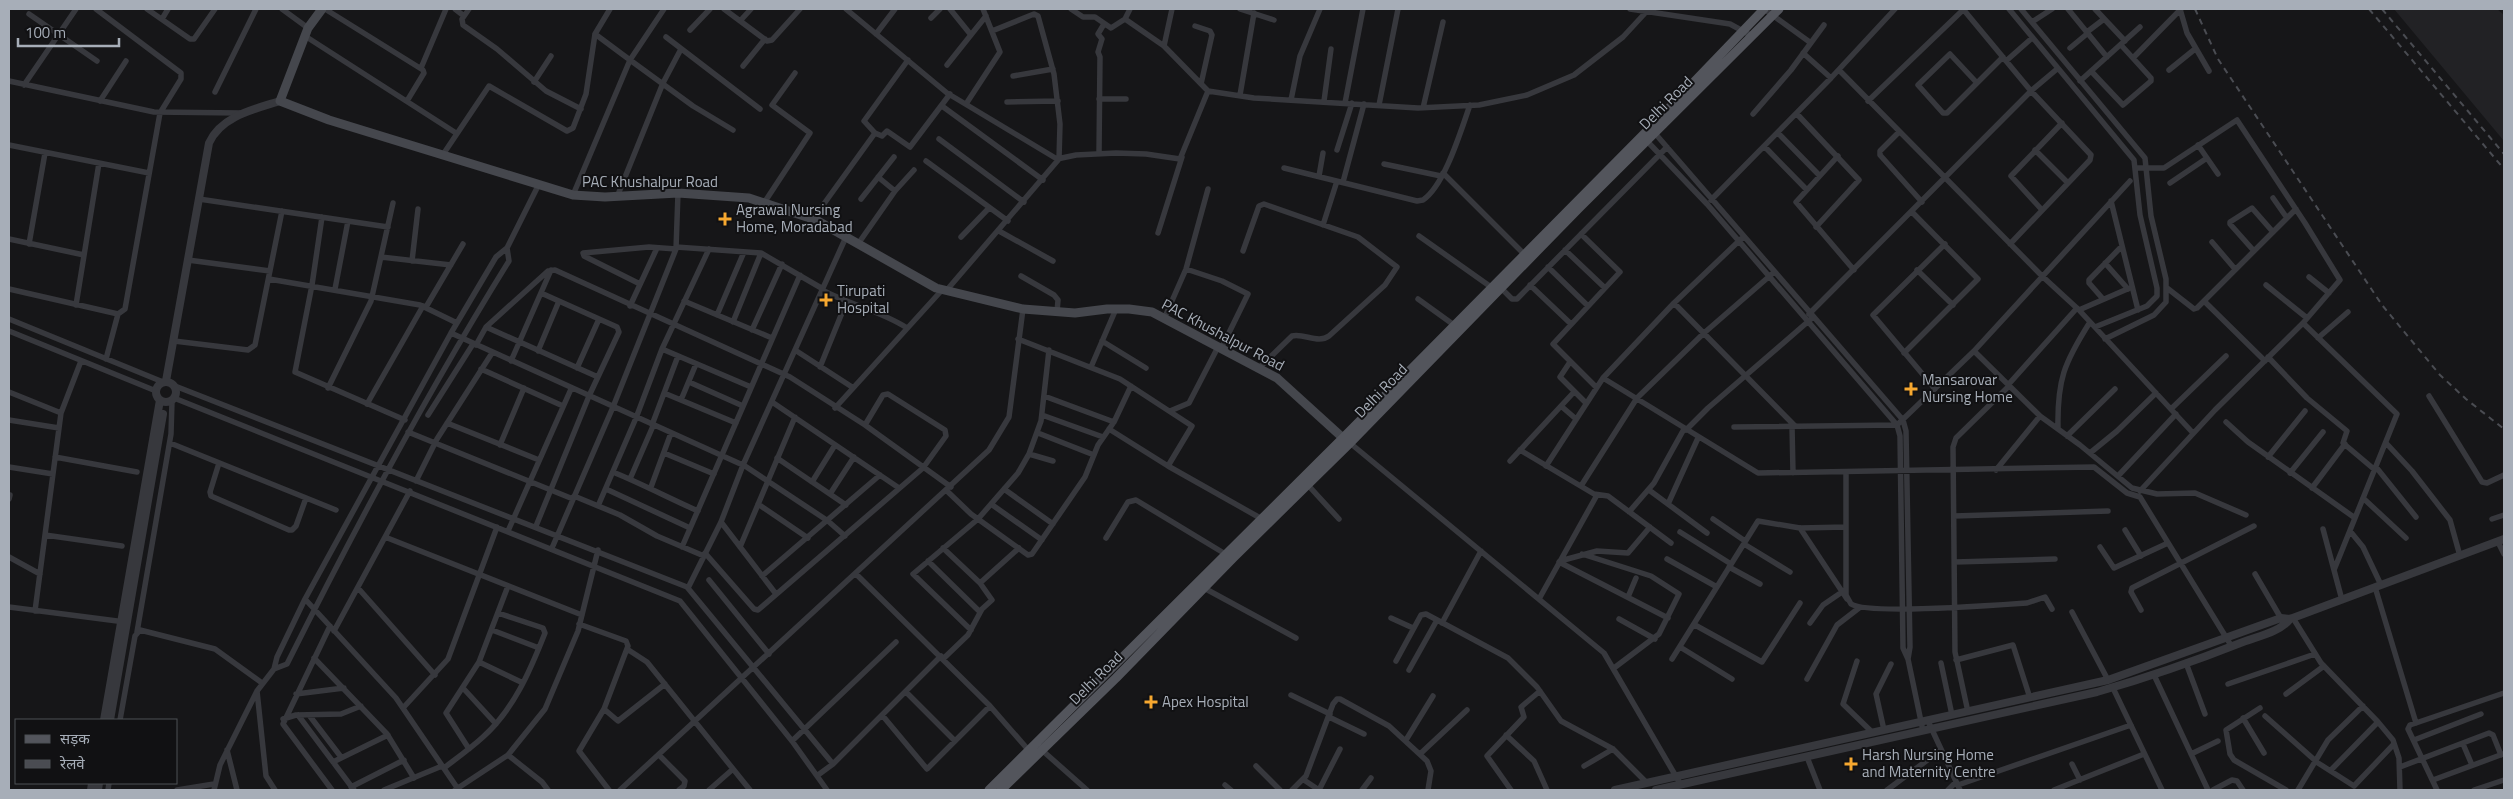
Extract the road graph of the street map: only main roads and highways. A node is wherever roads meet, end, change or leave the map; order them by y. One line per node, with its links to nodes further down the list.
1 (324, 9): 6 (main road, PAC Khushalpur Road)
2 (1764, 9): 4 (main road)
3 (1776, 12): 4 (main road, Delhi Road)
4 (1653, 131): 5 (main road)
5 (1645, 138): 6 (main road, Delhi Road); 6 (main road)
6 (1347, 440): 7 (main road); 7 (main road, Delhi Road)
7 (1038, 746): 8 (main road)
8 (1031, 754): 9 (main road); 10 (main road)
9 (989, 790)
10 (1001, 790)

